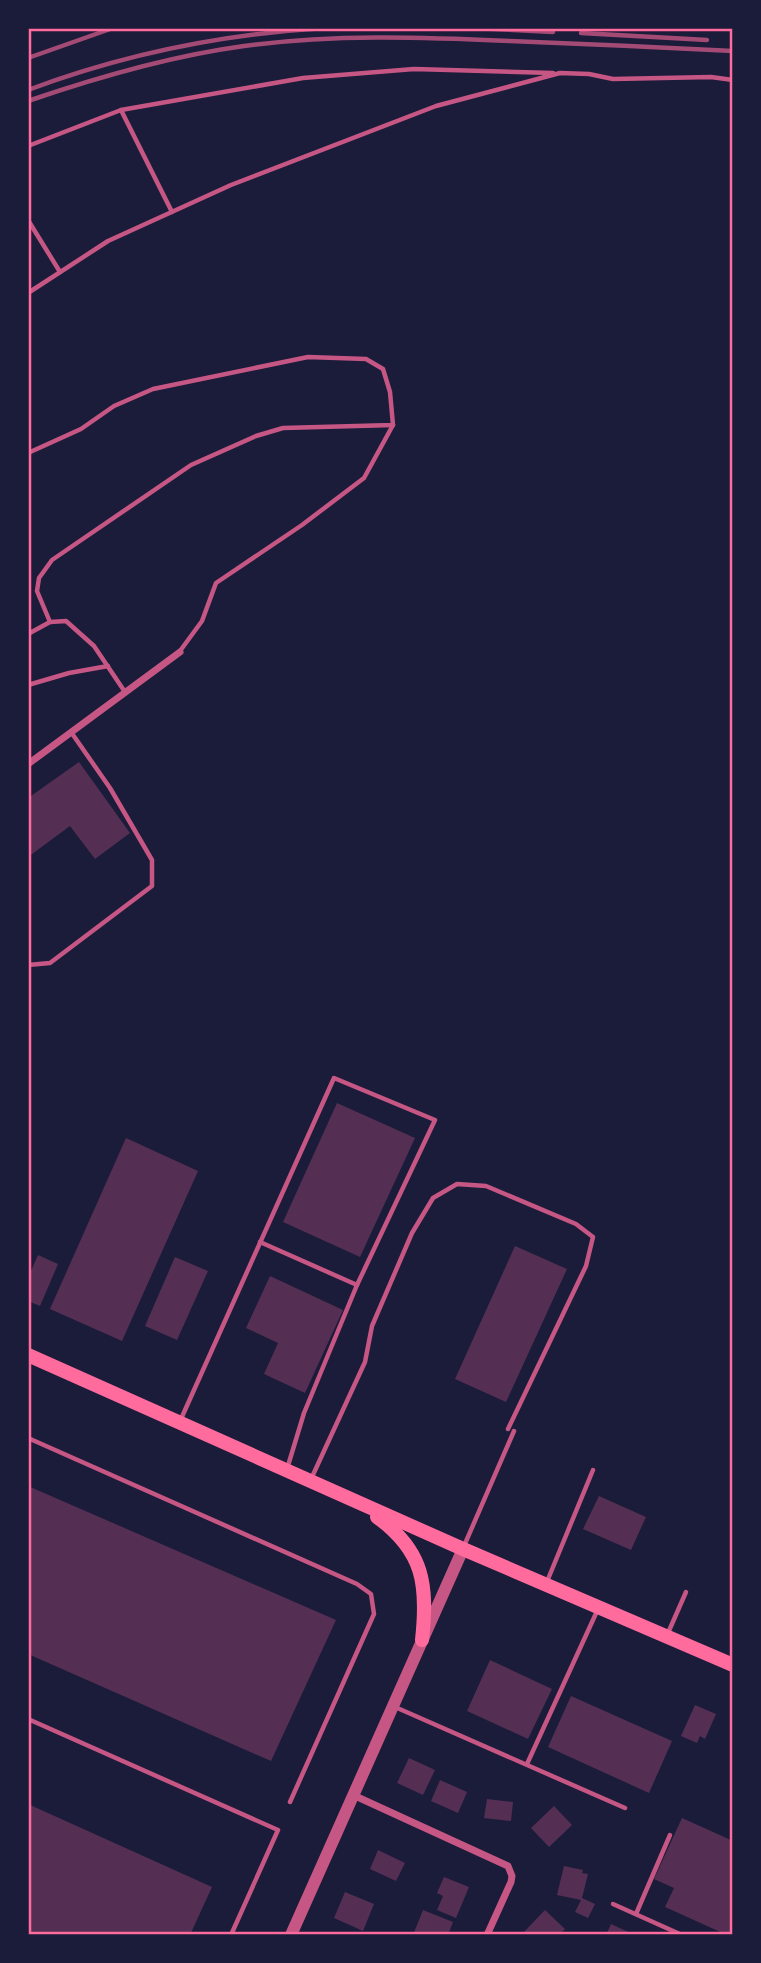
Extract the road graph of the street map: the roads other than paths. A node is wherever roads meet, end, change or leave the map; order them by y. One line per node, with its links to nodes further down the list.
1 (560, 73): 2 (lane); 3 (lane); 5 (lane)
2 (733, 80)
3 (121, 110): 4 (lane); 5 (lane)
4 (28, 146)
5 (172, 212): 7 (lane)
6 (28, 220): 7 (lane)
7 (60, 272): 8 (lane)
8 (28, 293)
9 (393, 425): 10 (lane); 11 (lane); 13 (lane)
10 (28, 453)
11 (50, 622): 12 (lane); 14 (lane)
12 (28, 634)
13 (180, 652): 16 (street)
14 (108, 666): 15 (lane); 16 (lane)
15 (28, 685)
16 (125, 692): 17 (street)
17 (71, 732): 18 (street); 19 (lane)
18 (28, 764)
19 (28, 965)
20 (260, 1242): 21 (lane); 21 (lane); 23 (lane)
21 (357, 1285): 25 (lane)
22 (28, 1355): 23 (main road)
23 (179, 1423): 25 (main road)
24 (28, 1438): 40 (lane)
25 (286, 1470): 27 (main road)
26 (593, 1470): 30 (lane)
27 (310, 1481): 28 (main road); 29 (lane)
28 (353, 1499): 29 (main road); 34 (main road)
29 (463, 1549): 30 (main road); 34 (street)
30 (546, 1585): 32 (main road)
31 (686, 1592): 33 (lane)
32 (599, 1607): 33 (main road); 38 (lane)
33 (667, 1636): 35 (main road)
34 (422, 1640): 36 (street)
35 (733, 1665)
36 (393, 1706): 38 (lane); 39 (street)
37 (28, 1719): 45 (lane)
38 (527, 1765): 41 (lane)
39 (353, 1795): 46 (street); 47 (street)
40 (290, 1802)
41 (625, 1808)
42 (670, 1835): 44 (lane)
43 (613, 1904): 44 (lane)
44 (636, 1914): 48 (lane)
45 (231, 1935)
46 (291, 1935)
47 (487, 1935)
48 (682, 1935)

